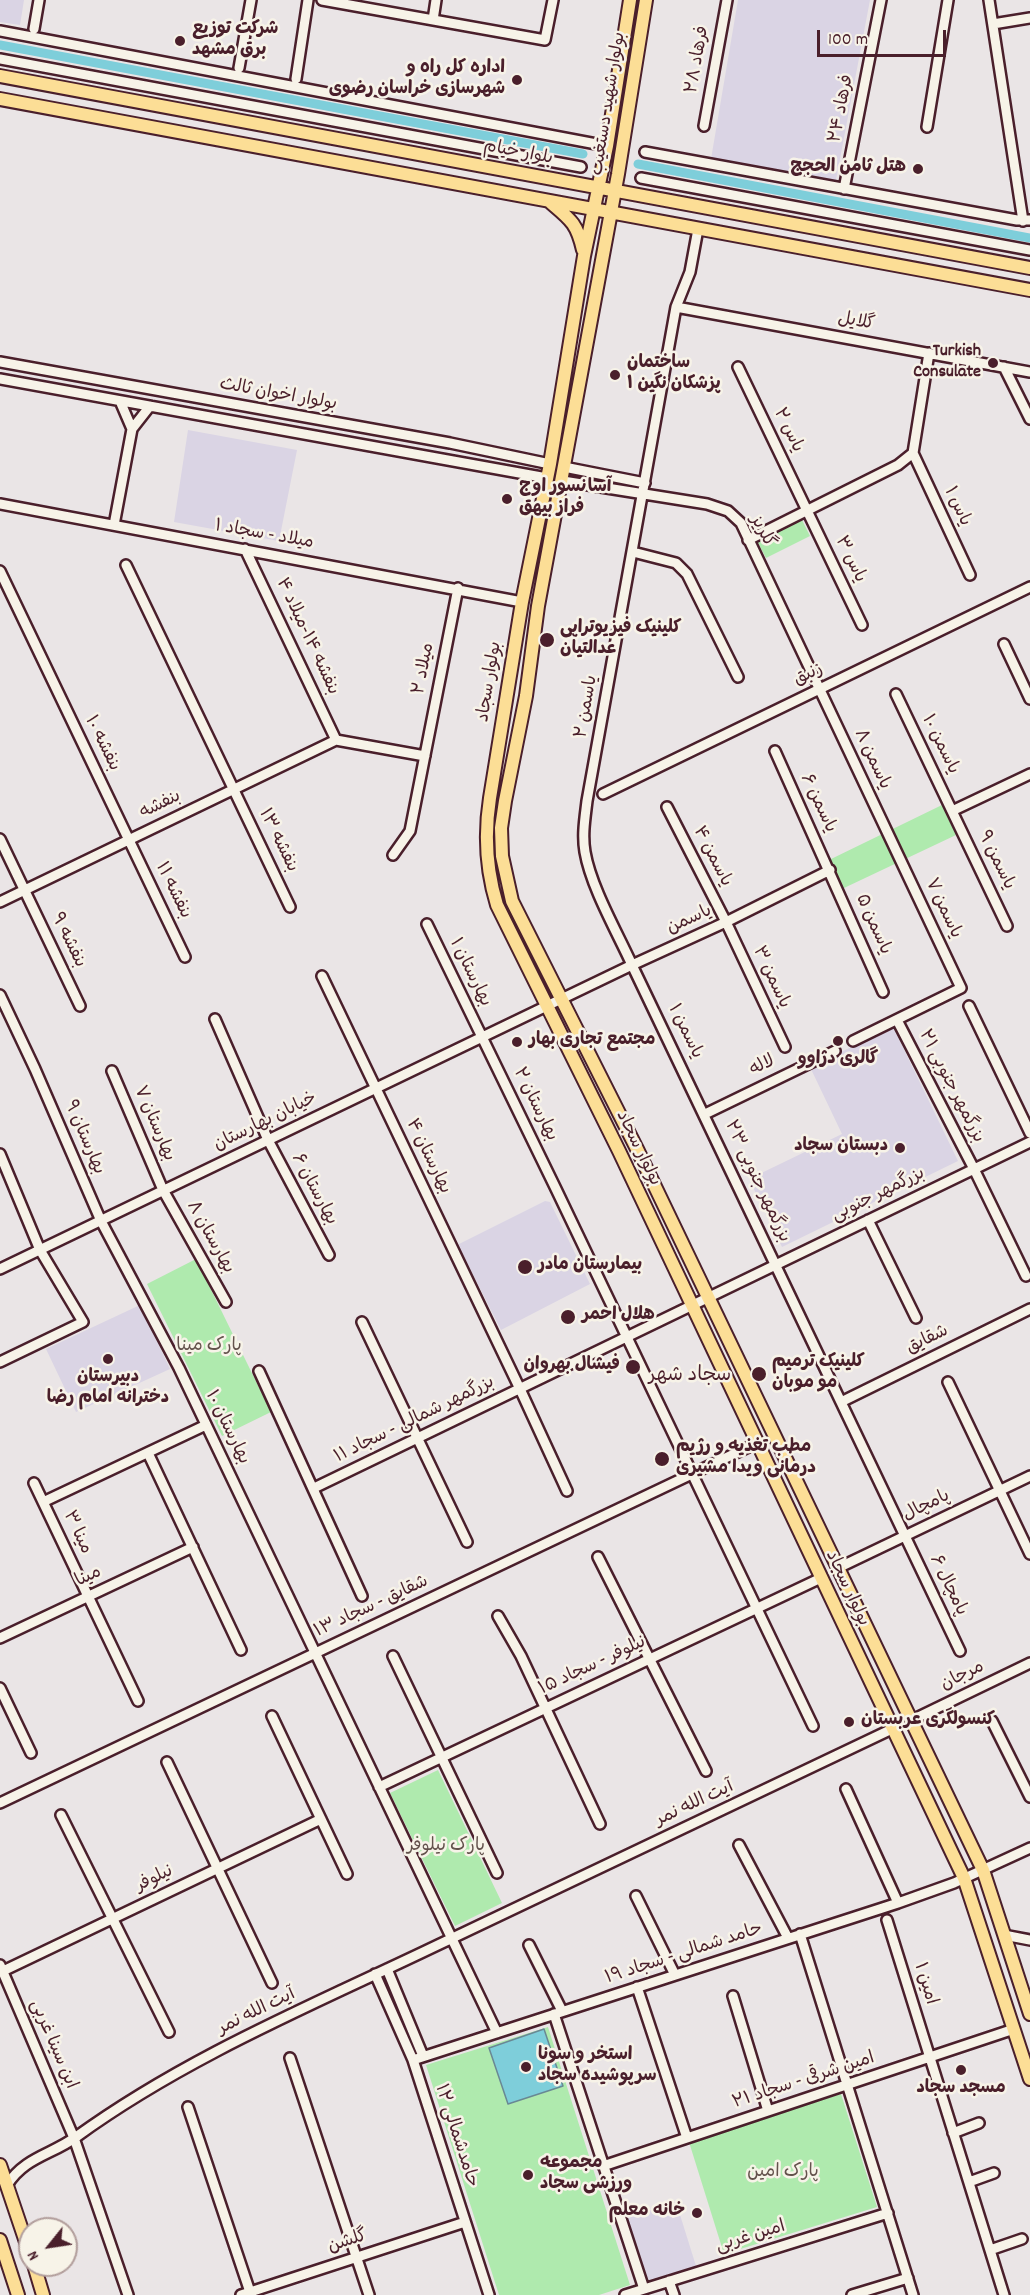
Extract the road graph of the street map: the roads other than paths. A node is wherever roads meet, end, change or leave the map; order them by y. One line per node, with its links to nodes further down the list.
1 (39, 0): 16 (street)
2 (251, 0): 19 (street)
3 (308, 0): 21 (street)
4 (322, 0): 14 (street)
5 (436, 0): 14 (street)
6 (553, 0): 14 (street)
7 (630, 0): 25 (main road, بولوار شهید دستغیب)
8 (646, 0): 31 (main road, بولوار شهید دستغیب)
9 (727, 0): 23 (street, فرهاد ۲۸)
10 (881, 0): 30 (street, فرهاد ۲۴)
11 (948, 0): 24 (street)
12 (990, 0): 15 (street)
13 (1030, 18): 15 (street)
14 (433, 20)
15 (993, 24): 35 (street)
16 (34, 29)
17 (0, 31): 25 (street)
18 (0, 59): 27 (street)
19 (239, 68)
20 (0, 75): 29 (main road, بلوار خیام)
21 (296, 79)
22 (0, 99): 32 (main road)
23 (704, 126)
24 (927, 127)
25 (607, 146): 29 (main road, بولوار شهید دستغیب)
26 (645, 152): 30 (street)
27 (581, 167)
28 (641, 178): 38 (street)
29 (598, 188): 31 (main road, بلوار خیام); 33 (main road, بولوار سجاد)
30 (844, 189): 35 (street)
31 (615, 190): 34 (main road, بولوار شهید دستغیب); 37 (main road, بلوار خیام)
32 (549, 201): 33 (main road); 39 (main road)
33 (594, 211): 34 (main road); 39 (main road, بولوار سجاد)
34 (609, 213): 36 (main road); 58 (main road, بولوار سجاد)
35 (1026, 220)
36 (698, 229): 40 (main road); 43 (street, یاسمن ۲)
37 (907, 245): 40 (main road); 41 (main road, بلوار خیام)
38 (1030, 250)
39 (584, 256): 57 (main road, بولوار سجاد)
40 (902, 266): 42 (main road)
41 (1030, 268)
42 (1030, 290)
43 (676, 307): 44 (street, گلایل); 61 (street, یاسمن ۲)
44 (929, 353): 47 (street, گلایل); 56 (street)
45 (0, 362): 50 (street, بولوار اخوان ثالث)
46 (738, 367): 64 (street, یاس ۲)
47 (1004, 367): 48 (street, گلایل); 54 (street)
48 (1030, 372)
49 (0, 379): 51 (street)
50 (110, 382): 51 (street); 57 (street, بولوار اخوان ثالث)
51 (107, 398): 52 (street)
52 (120, 401): 53 (street); 55 (street)
53 (150, 406): 55 (street); 59 (street)
54 (1030, 419)
55 (132, 429): 65 (street)
56 (913, 453): 64 (street); 71 (street, یاس ۱)
57 (550, 464): 58 (main road); 59 (main road, بولوار سجاد)
58 (564, 467): 60 (main road, بولوار سجاد); 61 (street)
59 (547, 478): 60 (main road); 74 (main road, بولوار سجاد)
60 (562, 481): 62 (street, گلریز); 105 (main road, بولوار سجاد)
61 (645, 483): 62 (street, یاسمن ۲)
62 (643, 495): 66 (street, گلریز); 68 (street, یاسمن ۲)
63 (0, 504): 65 (street, میلاد - سجاد ۱)
64 (807, 510): 66 (street); 75 (street, یاس ۳)
65 (114, 525): 67 (street, میلاد - سجاد ۱)
66 (748, 540): 78 (street, گلریز)
67 (245, 549): 73 (street, میلاد - سجاد ۱); 81 (street, بنفشه ۱۴-میلاد ۴)
68 (633, 552): 77 (street); 101 (street, یاسمن ۲)
69 (126, 565): 85 (street, بنفشه ۱۳)
70 (0, 571): 90 (street, بنفشه ۱۰)
71 (970, 575)
72 (1030, 587): 78 (street, زنبق)
73 (458, 588): 74 (street, میلاد - سجاد ۱); 83 (street, میلاد ۲)
74 (522, 602): 107 (main road, بولوار سجاد)
75 (862, 625)
76 (1004, 644): 80 (street)
77 (738, 677)
78 (819, 690): 86 (street, زنبق); 91 (street, یاسمن ۸)
79 (896, 694): 88 (street, یاسمن ۱۰)
80 (1030, 699)
81 (336, 740): 83 (street); 85 (street, بنفشه)
82 (775, 751): 93 (street, یاسمن ۶)
83 (425, 756): 92 (street, میلاد ۲)
84 (1030, 774): 88 (street)
85 (234, 789): 90 (street, بنفشه); 96 (street, بنفشه ۱۳)
86 (603, 794)
87 (667, 807): 97 (street, یاسمن ۴)
88 (952, 811): 99 (street, یاسمن ۹)
89 (0, 839): 94 (street, بنفشه ۹)
90 (129, 840): 94 (street, بنفشه); 100 (street, بنفشه ۱۱)
91 (892, 844): 110 (street, یاسمن ۷)
92 (393, 855)
93 (830, 870): 97 (street, یاسمن); 103 (street, یاسمن ۵)
94 (24, 890): 95 (street, بنفشه); 106 (street, بنفشه ۹)
95 (0, 902)
96 (290, 907)
97 (726, 922): 101 (street, یاسمن); 113 (street, یاسمن ۳)
98 (427, 924): 111 (street, بهارستان ۱)
99 (1007, 926)
100 (185, 957)
101 (632, 965): 105 (street, یاسمن); 117 (street, یاسمن ۱)
102 (322, 976): 116 (street, بهارستان ۴)
103 (884, 992)
104 (0, 995): 125 (street, بهارستان ۹)
105 (562, 999): 107 (street, یاسمن); 131 (main road, بولوار سجاد)
106 (80, 1006)
107 (546, 1006): 111 (street, خیابان بهارستان); 133 (main road, بولوار سجاد)
108 (969, 1006): 118 (street)
109 (215, 1019): 119 (street, بهارستان ۶)
110 (897, 1020): 112 (street); 122 (street, بزرگمهر جنوبی ۲۱)
111 (482, 1037): 116 (street, خیابان بهارستان); 137 (street, بهارستان ۲)
112 (853, 1041)
113 (785, 1047)
114 (834, 1051): 117 (street, لاله)
115 (112, 1071): 123 (street, بهارستان ۷)
116 (376, 1088): 119 (street, خیابان بهارستان); 141 (street, بهارستان ۴)
117 (705, 1114): 128 (street, بزرگمهر جنوبی ۲۳)
118 (1030, 1133)
119 (268, 1140): 123 (street, خیابان بهارستان); 127 (street, بهارستان ۶)
120 (1030, 1142): 122 (street, بزرگمهر جنوبی)
121 (0, 1154): 126 (street)
122 (974, 1169): 124 (street, بزرگمهر جنوبی); 130 (street, بزرگمهر جنوبی ۲۱)
123 (164, 1190): 125 (street, خیابان بهارستان); 132 (street, بهارستان ۸)
124 (868, 1220): 128 (street, بزرگمهر جنوبی); 135 (street)
125 (101, 1221): 126 (street, خیابان بهارستان); 143 (street, بهارستان ۱۰)
126 (40, 1250): 129 (street, خیابان بهارستان); 138 (street)
127 (329, 1255)
128 (777, 1265): 131 (street, بزرگمهر جنوبی); 142 (street, بزرگمهر جنوبی ۲۳)
129 (0, 1269)
130 (1026, 1276)
131 (709, 1298): 133 (street, بزرگمهر شمالی - سجاد ۱۱); 159 (main road, بولوار سجاد)
132 (226, 1302)
133 (693, 1306): 137 (street, بزرگمهر شمالی - سجاد ۱۱); 145 (main road, بولوار سجاد)
134 (1030, 1309): 142 (street, شقایق)
135 (916, 1318)
136 (362, 1322): 144 (street)
137 (628, 1338): 141 (street, بزرگمهر شمالی - سجاد ۱۱); 147 (street, بهارستان ۲)
138 (0, 1362)
139 (259, 1371): 150 (street)
140 (948, 1382): 152 (street)
141 (520, 1389): 144 (street, بزرگمهر شمالی - سجاد ۱۱); 151 (street, بهارستان ۴)
142 (841, 1402): 154 (street, پامچال ۶)
143 (206, 1425): 146 (street); 168 (street, بهارستان ۱۰)
144 (417, 1439): 150 (street, بزرگمهر شمالی - سجاد ۱۱); 155 (street)
145 (757, 1443): 147 (street, شقایق - سجاد ۱۳); 160 (main road, بولوار سجاد)
146 (148, 1452): 153 (street); 156 (street)
147 (693, 1473): 163 (street, بهارستان ۲); 168 (street, شقایق - سجاد ۱۳)
148 (1030, 1476): 152 (street, پامچال)
149 (34, 1483): 153 (street, مینا ۳)
150 (314, 1488): 162 (street)
151 (567, 1491)
152 (1000, 1491): 154 (street, پامچال); 157 (street)
153 (43, 1502): 161 (street, مینا ۳)
154 (904, 1536): 159 (street, پامچال); 167 (street, پامچال ۶)
155 (467, 1542)
156 (193, 1547): 161 (street, مینا); 166 (street)
157 (1030, 1554)
158 (598, 1557): 170 (street)
159 (838, 1568): 176 (main road, بولوار سجاد)
160 (821, 1578): 163 (street, نیلوفر - سجاد ۱۵); 179 (main road, بولوار سجاد)
161 (88, 1596): 165 (street, مینا); 173 (street, مینا ۳)
162 (362, 1596)
163 (757, 1608): 170 (street, نیلوفر - سجاد ۱۵); 178 (street, بهارستان ۲)
164 (498, 1616): 174 (street)
165 (0, 1638)
166 (241, 1650)
167 (960, 1651)
168 (315, 1653): 184 (street, بهارستان ۱۰); 187 (street, شقایق - سجاد ۱۳)
169 (393, 1656): 181 (street)
170 (651, 1658): 174 (street, نیلوفر - سجاد ۱۵); 183 (street)
171 (1030, 1663): 176 (street, مرجان)
172 (0, 1688): 180 (street)
173 (138, 1701)
174 (546, 1708): 181 (street, نیلوفر - سجاد ۱۵); 190 (street)
175 (272, 1716): 189 (street)
176 (910, 1721): 194 (main road, بولوار سجاد)
177 (992, 1721): 186 (street)
178 (813, 1726)
179 (892, 1729): 197 (main road, بولوار سجاد); 204 (street, آیت الله نمر)
180 (31, 1753)
181 (442, 1758): 184 (street, نیلوفر - سجاد ۱۵); 195 (street)
182 (167, 1762): 193 (street)
183 (706, 1771)
184 (379, 1787): 204 (street, بهارستان ۱۰)
185 (846, 1789): 199 (street)
186 (1030, 1797)
187 (0, 1803)
188 (61, 1815): 200 (street)
189 (321, 1819): 193 (street, نیلوفر); 196 (street)
190 (600, 1824)
191 (739, 1845): 205 (street)
192 (1030, 1848): 194 (street, حامد شمالی - سجاد ۱۹)
193 (218, 1868): 200 (street, نیلوفر); 212 (street)
194 (983, 1870): 197 (street, حامد شمالی - سجاد ۱۹); 203 (main road, بولوار سجاد)
195 (497, 1873)
196 (347, 1874)
197 (964, 1878): 199 (street, حامد شمالی - سجاد ۱۹); 217 (main road, بولوار سجاد)
198 (636, 1896): 211 (street)
199 (898, 1903): 202 (street, حامد شمالی - سجاد ۱۹)
200 (114, 1918): 208 (street, نیلوفر); 218 (street)
201 (887, 1920): 221 (street, امین ۱)
202 (801, 1934): 205 (street, حامد شمالی - سجاد ۱۹); 225 (street)
203 (1005, 1935): 206 (street); 216 (main road, بولوار سجاد)
204 (452, 1938): 209 (street, آیت الله نمر); 219 (street, بهارستان ۱۰)
205 (788, 1938): 211 (street, حامد شمالی - سجاد ۱۹)
206 (1030, 1940)
207 (529, 1945): 215 (street)
208 (1, 1968): 230 (street, ابن سینا غربی)
209 (387, 1969): 210 (street, آیت الله نمر); 220 (street)
210 (375, 1974): 223 (street, حامدشمالی ۱۲); 230 (street, آیت الله نمر)
211 (675, 1975): 213 (street, حامد شمالی - سجاد ۱۹)
212 (272, 1983)
213 (638, 1987): 215 (street, حامد شمالی - سجاد ۱۹); 231 (street)
214 (733, 1996): 227 (street)
215 (558, 2013): 219 (street, حامد شمالی - سجاد ۱۹); 232 (street)
216 (1030, 2014)
217 (1014, 2029): 221 (street, امین شرقی - سجاد ۲۱); 224 (main road, بولوار سجاد)
218 (169, 2032)
219 (497, 2032): 220 (street, حامد شمالی - سجاد ۱۹)
220 (423, 2056): 223 (street, حامد شمالی - سجاد ۱۹)
221 (930, 2057): 225 (street, امین شرقی - سجاد ۲۱); 229 (street, امین ۱)
222 (290, 2058): 244 (street)
223 (413, 2060): 239 (street, حامدشمالی ۱۲)
224 (1030, 2079)
225 (848, 2085): 227 (street, امین شرقی - سجاد ۲۱); 238 (street)
226 (188, 2107): 251 (street)
227 (768, 2111): 231 (street, امین شرقی - سجاد ۲۱)
228 (979, 2123): 229 (street)
229 (953, 2133): 237 (street, امین ۱)
230 (74, 2138): 234 (street); 254 (street, ابن سینا غربی)
231 (687, 2138): 232 (street, امین شرقی - سجاد ۲۱)
232 (603, 2166): 250 (street)
233 (1, 2168): 234 (street); 236 (main road)
234 (15, 2172): 236 (street)
235 (994, 2173): 237 (street)
236 (4, 2187): 240 (main road)
237 (970, 2187): 243 (street, امین ۱)
238 (888, 2213): 247 (street); 249 (street, امین غربی)
239 (465, 2222): 244 (street, گلشن); 256 (street, حامدشمالی ۱۲)
240 (18, 2223)
241 (1022, 2239): 243 (street)
242 (0, 2240): 248 (main road)
243 (990, 2250): 261 (street, امین ۱)
244 (357, 2257): 251 (street, گلشن); 255 (street)
245 (0, 2265): 248 (main road)
246 (38, 2277): 253 (main road)
247 (908, 2278): 259 (street); 260 (street)
248 (13, 2280): 252 (main road)
249 (669, 2281): 250 (street, امین غربی); 258 (street)
250 (644, 2289): 257 (street, امین غربی)
251 (247, 2294)
252 (18, 2295)
253 (43, 2295)
254 (128, 2295)
255 (369, 2295)
256 (489, 2295)
257 (625, 2295)
258 (674, 2295)
259 (852, 2295)
260 (913, 2295)
261 (1004, 2295)

